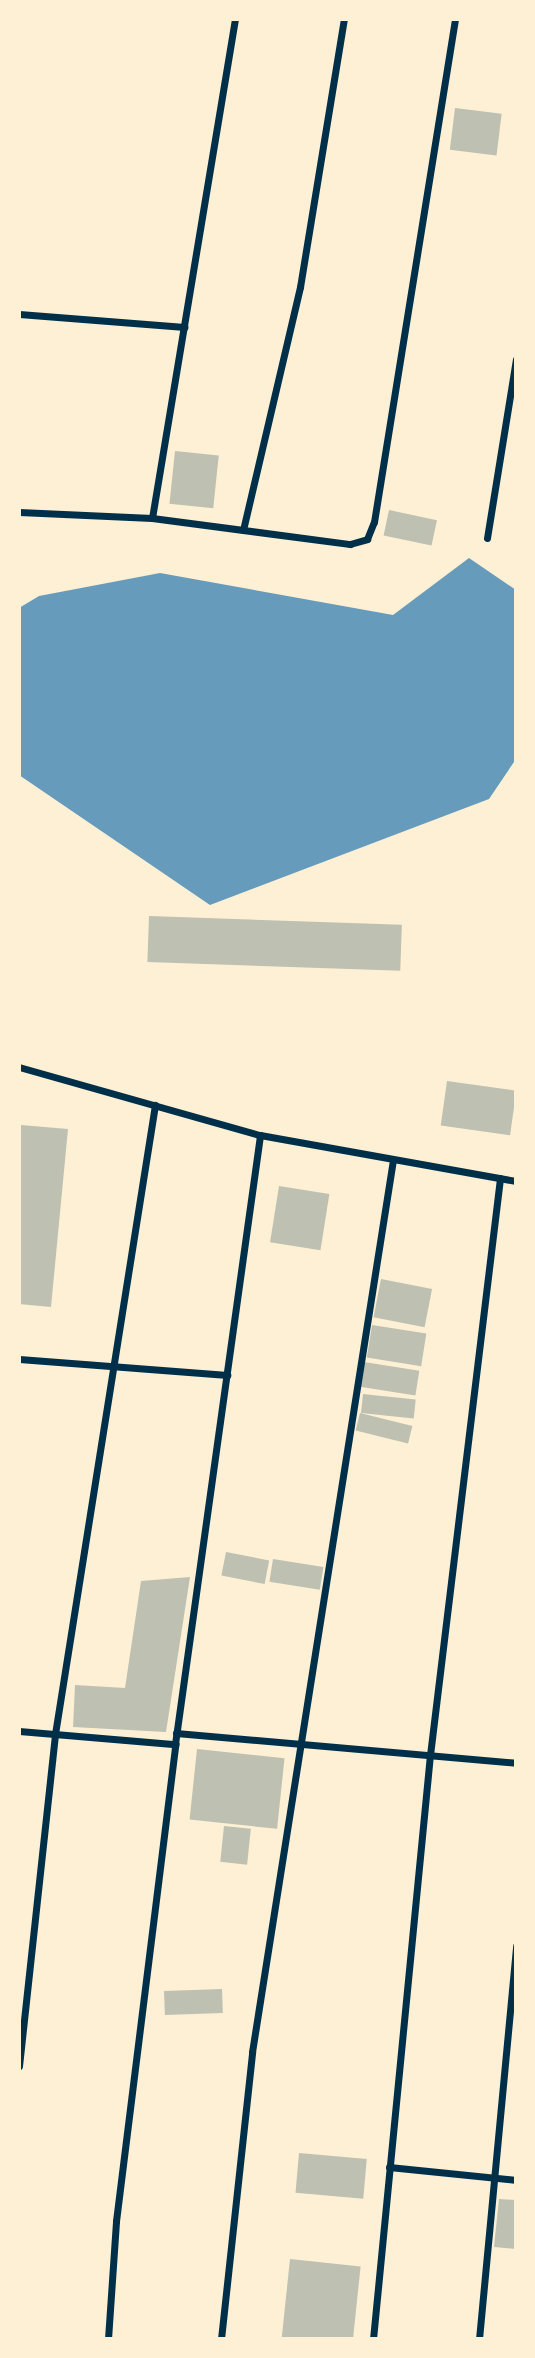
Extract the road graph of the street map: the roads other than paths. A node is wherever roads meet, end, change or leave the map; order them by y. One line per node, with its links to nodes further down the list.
1 (235, 19): 5 (street)
2 (344, 19): 9 (street)
3 (455, 19): 9 (street)
4 (19, 314): 5 (street)
5 (184, 327): 8 (street)
6 (516, 359): 10 (street)
7 (19, 512): 8 (street)
8 (152, 519): 9 (street)
9 (243, 530)
10 (487, 538)
11 (19, 1067): 12 (street)
12 (155, 1105): 13 (street); 18 (street)
13 (260, 1135): 14 (street); 19 (street)
14 (393, 1160): 15 (street); 24 (street)
15 (500, 1178): 16 (street); 25 (street)
16 (516, 1181)
17 (19, 1359): 18 (street)
18 (116, 1367): 19 (street); 22 (street)
19 (227, 1375): 21 (street)
20 (19, 1731): 22 (street)
21 (176, 1733): 23 (street); 24 (street)
22 (55, 1734): 23 (street); 28 (street)
23 (175, 1744): 32 (street)
24 (302, 1744): 25 (street); 33 (street)
25 (430, 1755): 26 (street); 29 (street)
26 (516, 1763)
27 (516, 1945): 30 (street)
28 (19, 2066)
29 (389, 2167): 30 (street); 34 (street)
30 (495, 2178): 31 (street); 35 (street)
31 (516, 2180)
32 (108, 2339)
33 (221, 2339)
34 (373, 2339)
35 (480, 2339)

